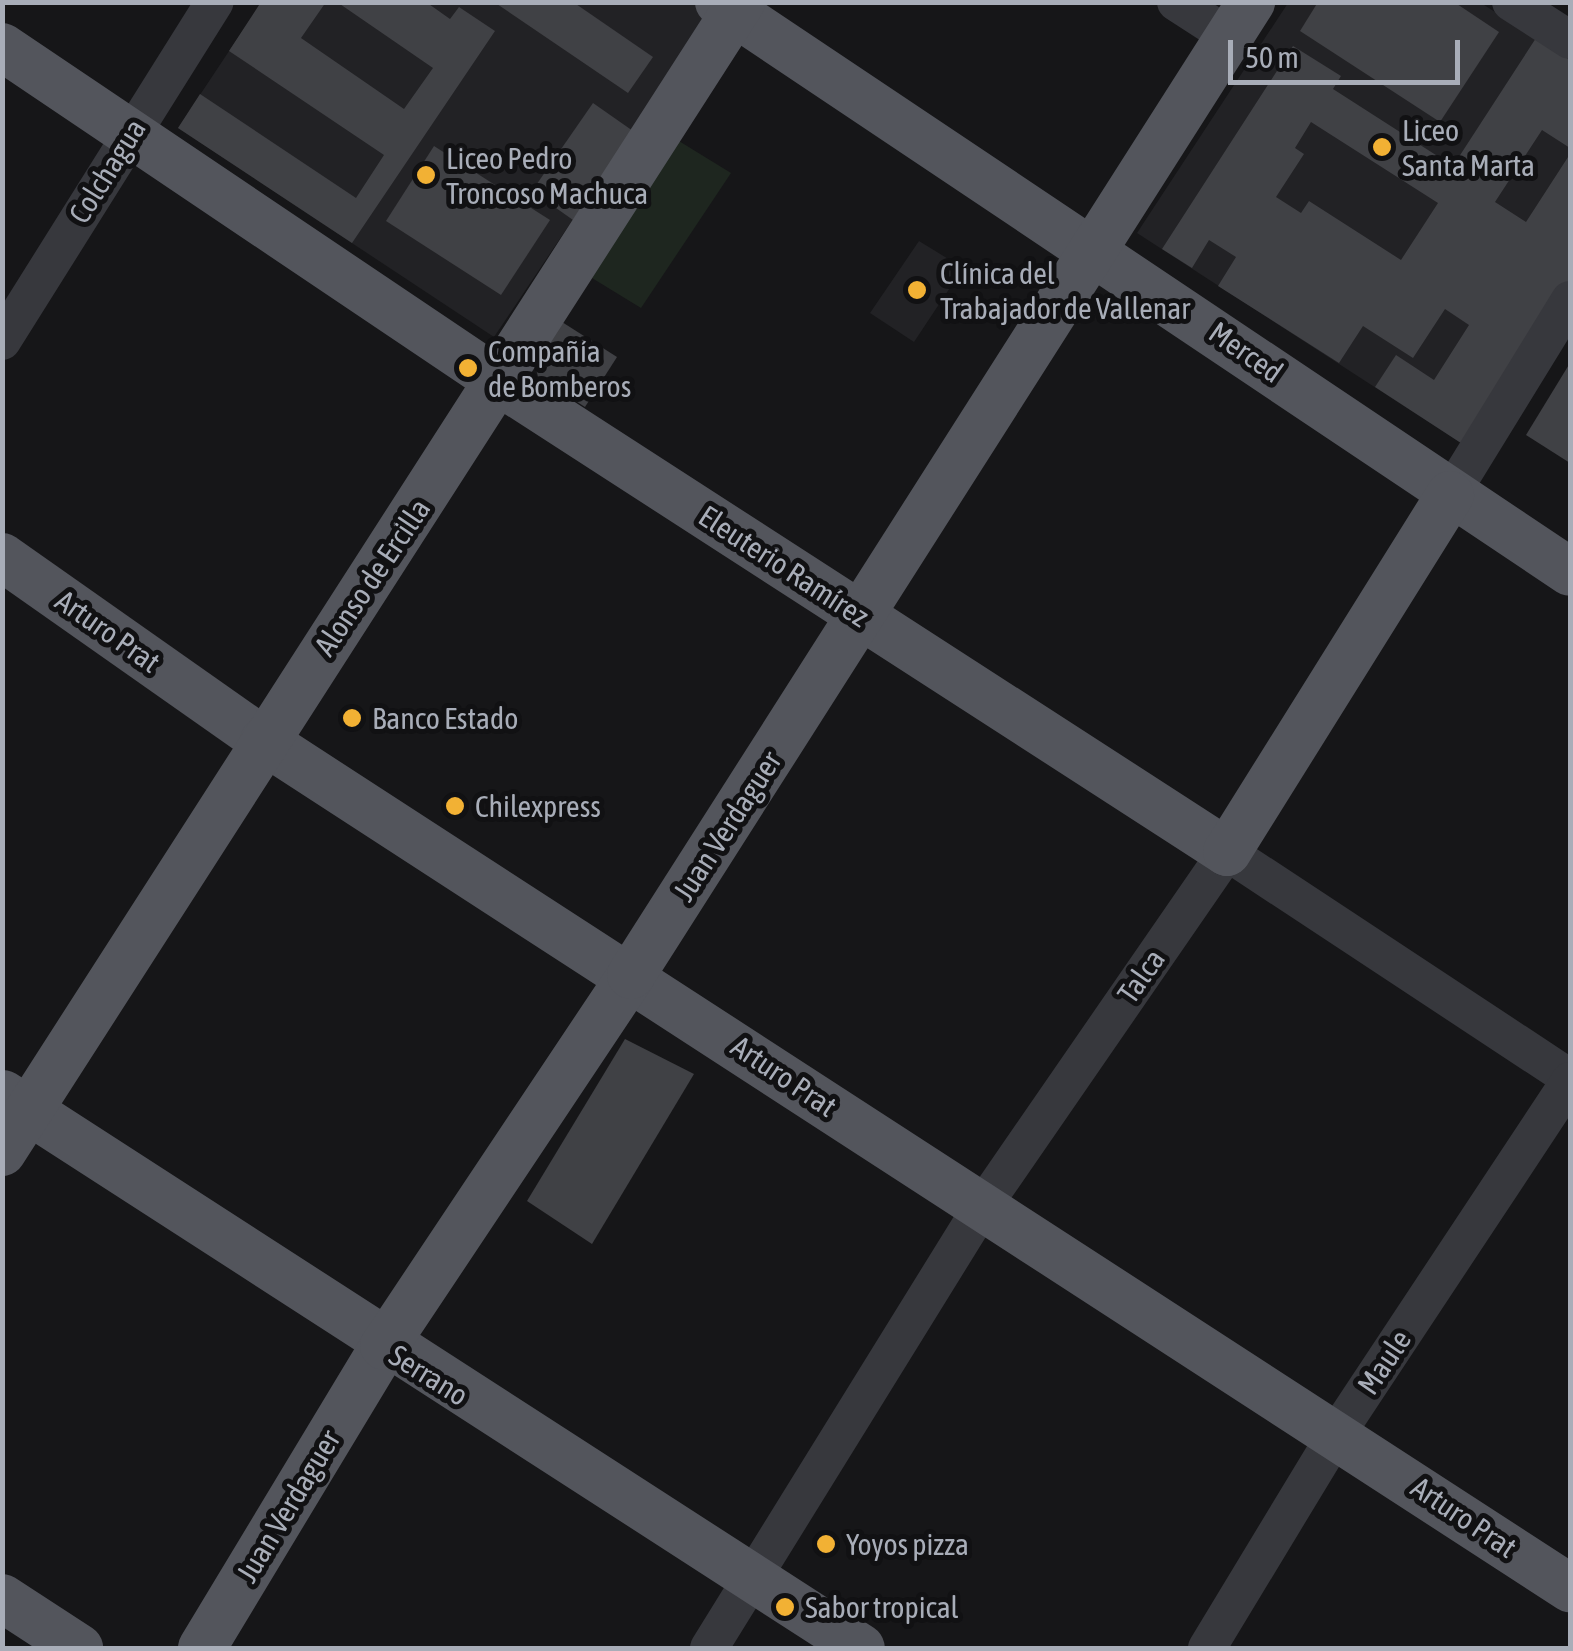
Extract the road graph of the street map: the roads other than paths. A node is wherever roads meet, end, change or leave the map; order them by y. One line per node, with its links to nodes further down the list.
1 (215, 2): 8 (street, Colchagua)
2 (1176, 2): 5 (street)
3 (1511, 2): 6 (street)
4 (732, 6): 9 (main road, Merced); 12 (main road, Alonso de Ercilla)
5 (1240, 20): 9 (main road, Juan Verdaguer)
6 (1570, 40)
7 (2, 48): 8 (main road, Eleuterio Ramírez)
8 (128, 136): 11 (street, Colchagua); 12 (main road, Eleuterio Ramírez)
9 (1098, 250): 13 (main road, Merced); 16 (main road, Juan Verdaguer)
10 (1570, 300): 13 (street, Talca)
11 (2, 341)
12 (502, 383): 16 (main road, Eleuterio Ramírez); 17 (main road, Alonso de Ercilla)
13 (1450, 495): 15 (main road, Merced); 18 (main road, Talca)
14 (2, 557): 17 (main road, Arturo Prat)
15 (1570, 572)
16 (861, 616): 18 (main road, Eleuterio Ramírez); 19 (main road, Juan Verdaguer)
17 (264, 741): 19 (main road, Arturo Prat); 21 (main road, Alonso de Ercilla)
18 (1227, 852): 20 (street, Eleuterio Ramírez); 23 (street, Talca)
19 (631, 975): 23 (main road, Arturo Prat); 24 (main road, Juan Verdaguer)
20 (1570, 1080): 25 (street, Maule)
21 (16, 1102): 22 (main road, Alonso de Ercilla); 24 (main road, Serrano)
22 (2, 1152)
23 (982, 1207): 25 (main road, Arturo Prat); 26 (street, Talca)
24 (384, 1346): 26 (main road, Serrano); 30 (main road, Juan Verdaguer)
25 (1337, 1433): 27 (main road, Arturo Prat); 33 (street, Maule)
26 (754, 1580): 31 (street, Talca); 32 (main road, Serrano)
27 (1570, 1588)
28 (2, 1598): 29 (main road)
29 (79, 1648)
30 (202, 1648)
31 (709, 1648)
32 (861, 1648)
33 (1207, 1648)

